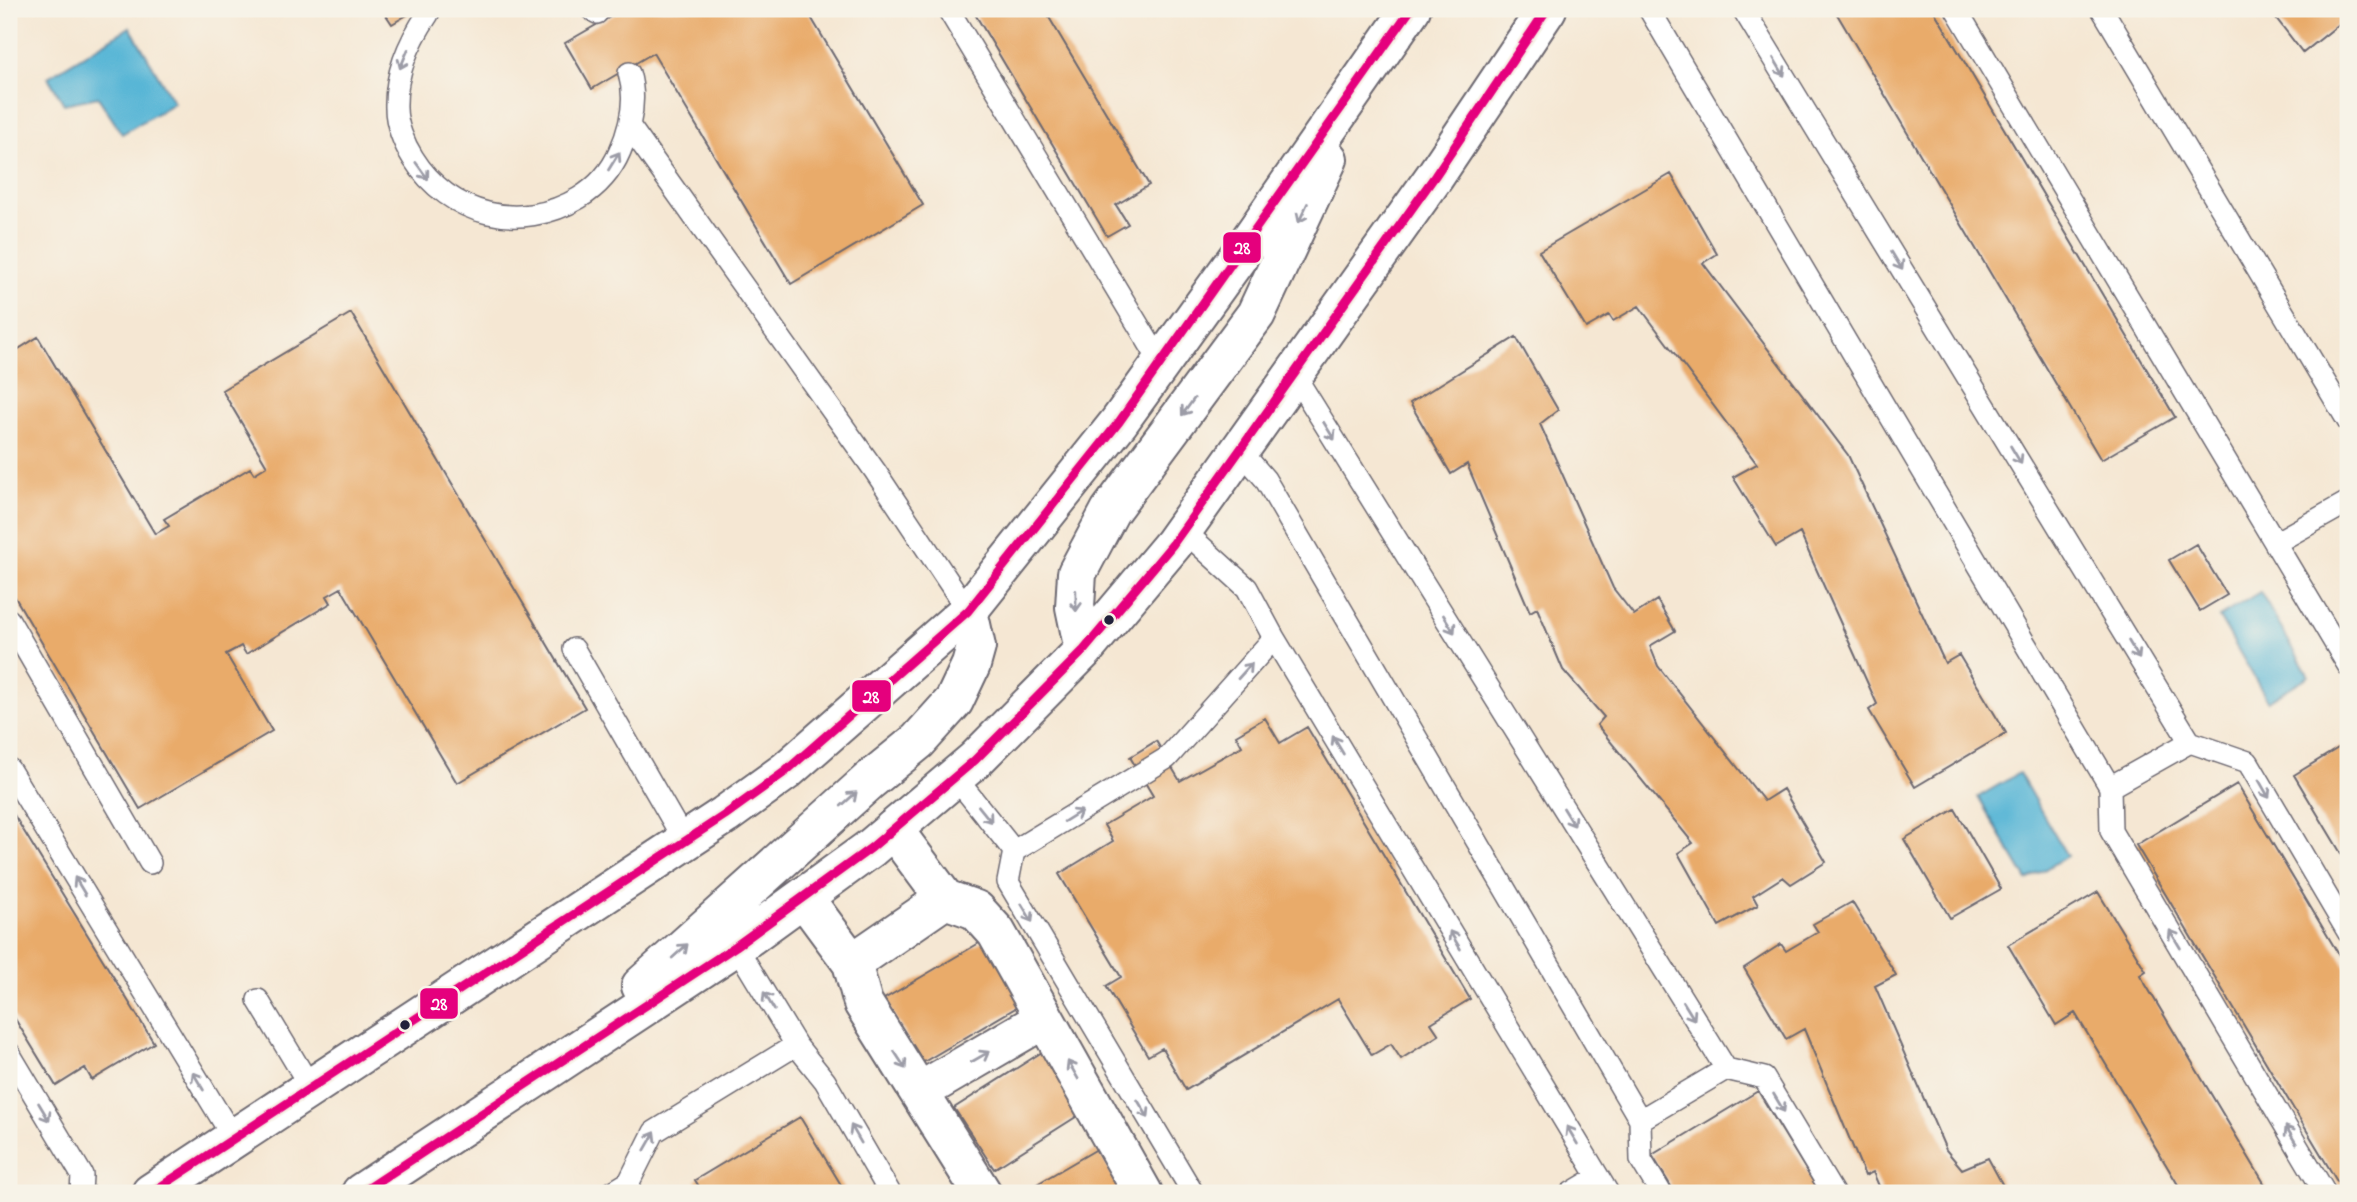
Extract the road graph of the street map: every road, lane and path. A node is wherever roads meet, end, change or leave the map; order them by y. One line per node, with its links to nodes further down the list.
1 (948, 9): 12 (lane)
2 (1411, 9): 9 (main road)
3 (1547, 9): 13 (main road)
4 (1649, 9): 28 (lane)
5 (1743, 9): 25 (lane, one-way to 25)
6 (1956, 9): 18 (lane)
7 (2102, 9): 14 (lane)
8 (428, 14): 11 (lane, one-way to 11)
9 (1372, 62): 12 (main road); 23 (main road, one-way to 23)
10 (629, 73): 11 (lane)
11 (630, 127): 19 (lane)
12 (1161, 363): 19 (main road)
13 (1293, 373): 15 (main road); 42 (lane, one-way to 42)
14 (2348, 421)
15 (1240, 450): 17 (main road); 46 (lane)
16 (2348, 502): 18 (lane)
17 (1183, 530): 21 (lane); 23 (main road)
18 (2275, 543): 24 (lane)
19 (968, 611): 30 (main road); 43 (main road, one-way to 19)
20 (9, 620): 32 (lane)
21 (1274, 638): 31 (lane, one-way to 21); 48 (lane, one-way to 21)
22 (573, 649): 30 (lane)
23 (1084, 650): 27 (main road)
24 (2348, 665)
25 (2190, 742): 28 (lane); 35 (lane, one-way to 35)
26 (9, 769): 47 (lane, one-way to 26)
27 (955, 777): 29 (main road); 31 (lane, one-way to 31)
28 (2110, 787): 60 (lane, one-way to 28)
29 (893, 829): 33 (main road); 34 (main road)
30 (685, 842): 44 (main road)
31 (1014, 851): 56 (lane, one-way to 56)
32 (149, 863)
33 (804, 898): 36 (main road); 37 (main road)
34 (945, 899): 37 (main road); 39 (main road)
35 (2348, 932)
36 (736, 946): 40 (lane, one-way to 36); 43 (main road)
37 (852, 963): 45 (main road, one-way to 45)
38 (258, 1000): 44 (lane)
39 (1044, 1019): 45 (main road, one-way to 39); 55 (main road, one-way to 39)
40 (796, 1045): 52 (lane, one-way to 40); 53 (lane, one-way to 40)
41 (9, 1053): 49 (lane, one-way to 49)
42 (1726, 1069): 46 (lane); 59 (lane, one-way to 59)
43 (538, 1079): 51 (main road)
44 (311, 1088): 47 (main road)
45 (921, 1091): 54 (main road)
46 (1640, 1120): 58 (lane)
47 (233, 1139): 50 (main road)
48 (1603, 1185): 57 (lane)
49 (80, 1193)
50 (151, 1193)
51 (360, 1193)
52 (611, 1193)
53 (890, 1193)
54 (982, 1193)
55 (1143, 1193)
56 (1193, 1193)
57 (1571, 1193)
58 (1661, 1193)
59 (1832, 1193)
60 (2325, 1193)

